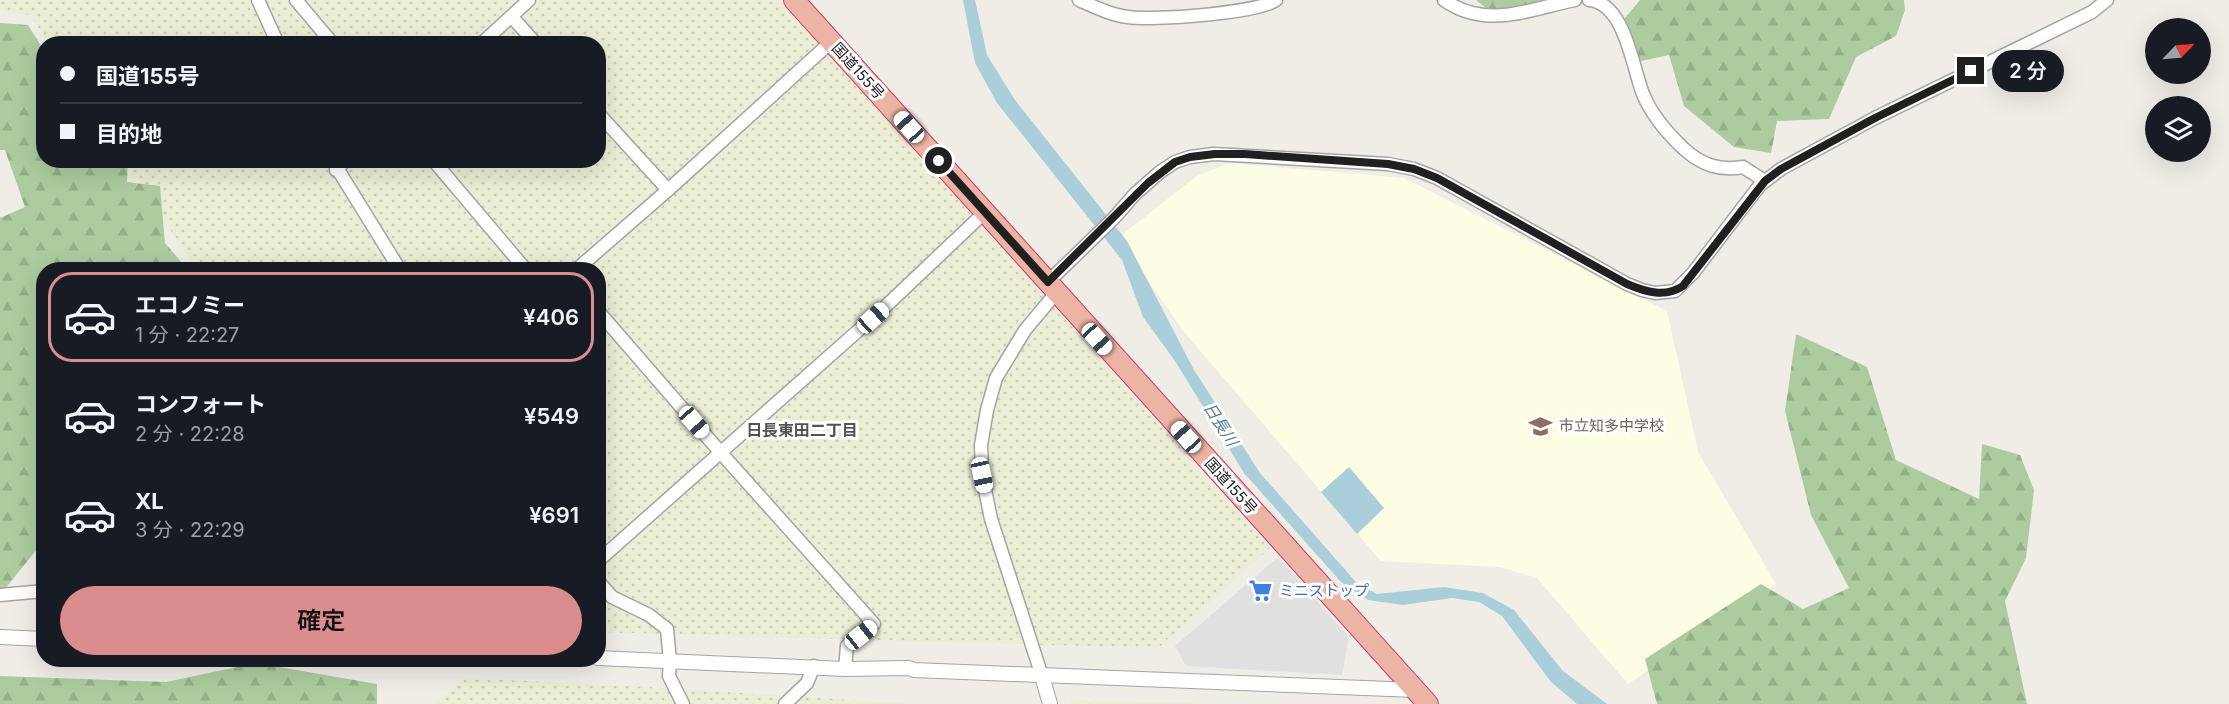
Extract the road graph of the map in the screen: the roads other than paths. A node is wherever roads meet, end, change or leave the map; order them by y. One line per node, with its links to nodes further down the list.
1 (296, 0): 13 (street)
2 (530, 0): 11 (street)
3 (794, 0): 16 (highway, 国道155号)
4 (1079, 0): 5 (street)
5 (1276, 0)
6 (1444, 0): 7 (street)
7 (1575, 0)
8 (1588, 0): 20 (street)
9 (261, 1): 12 (street)
10 (2104, 1): 20 (street)
11 (512, 17): 14 (street); 15 (street)
12 (275, 36)
13 (326, 36)
14 (490, 36)
15 (529, 36)
16 (832, 41): 21 (street); 22 (highway, 国道155号)
17 (606, 122): 21 (street)
18 (336, 168): 23 (street)
19 (440, 168): 24 (street)
20 (1765, 181): 26 (street)
21 (668, 190): 25 (street)
22 (985, 212): 26 (highway, 国道155号); 28 (street)
23 (395, 262)
24 (519, 262)
25 (585, 262)
26 (1052, 288): 39 (street); 40 (highway, 国道155号)
27 (606, 320): 28 (street)
28 (721, 453): 29 (street); 38 (street)
29 (606, 554)
30 (606, 590): 36 (street)
31 (36, 592): 32 (street)
32 (0, 595)
33 (0, 637): 34 (street)
34 (36, 639)
35 (606, 658): 36 (street)
36 (670, 661): 37 (street); 41 (street)
37 (814, 666): 38 (street); 42 (street)
38 (845, 669): 39 (street)
39 (1042, 676): 40 (street); 43 (street)
40 (1421, 697)
41 (682, 704)
42 (785, 704)
43 (1050, 704)

